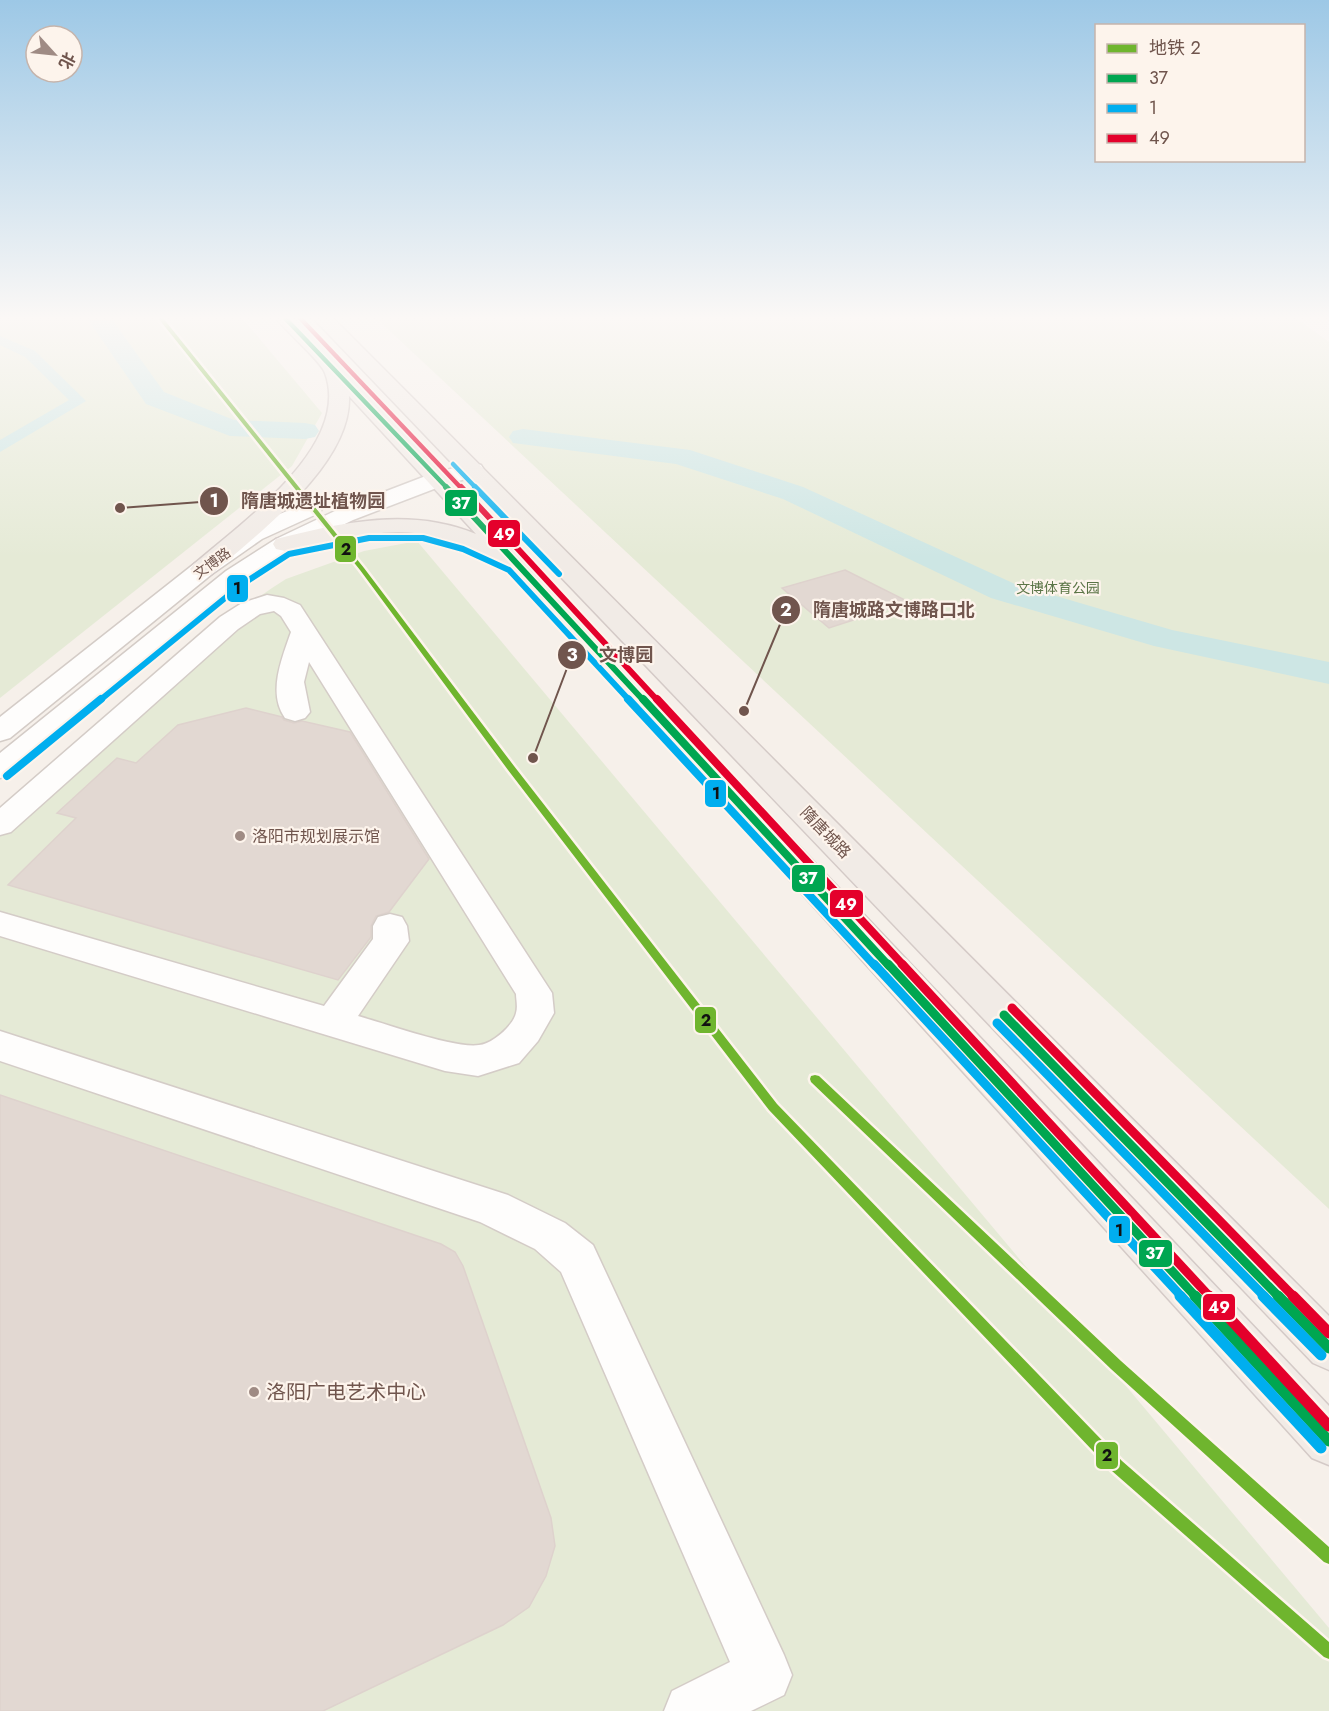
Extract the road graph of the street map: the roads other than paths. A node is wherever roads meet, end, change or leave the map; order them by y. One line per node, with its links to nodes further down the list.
1 (340, 398): 7 (main road)
2 (366, 398): 4 (main road, 隋唐城路)
3 (390, 398): 4 (main road, 隋唐城路)
4 (450, 468): 5 (street, 文博路); 6 (main road, 隋唐城路); 7 (street, 文博路); 18 (main road, 隋唐城路)
5 (285, 544): 6 (main road); 11 (street, 文博路)
6 (515, 561): 19 (main road, 隋唐城路)
7 (203, 569): 10 (street, 文博路)
8 (304, 632): 9 (street); 12 (street); 16 (street)
9 (295, 712)
10 (0, 732)
11 (0, 768): 12 (street)
12 (50, 781): 13 (street)
13 (0, 825)
14 (0, 924): 16 (street)
15 (390, 926): 16 (street)
16 (332, 1023)
17 (0, 1046): 20 (street)
18 (1329, 1348)
19 (1329, 1441)
20 (692, 1711)

